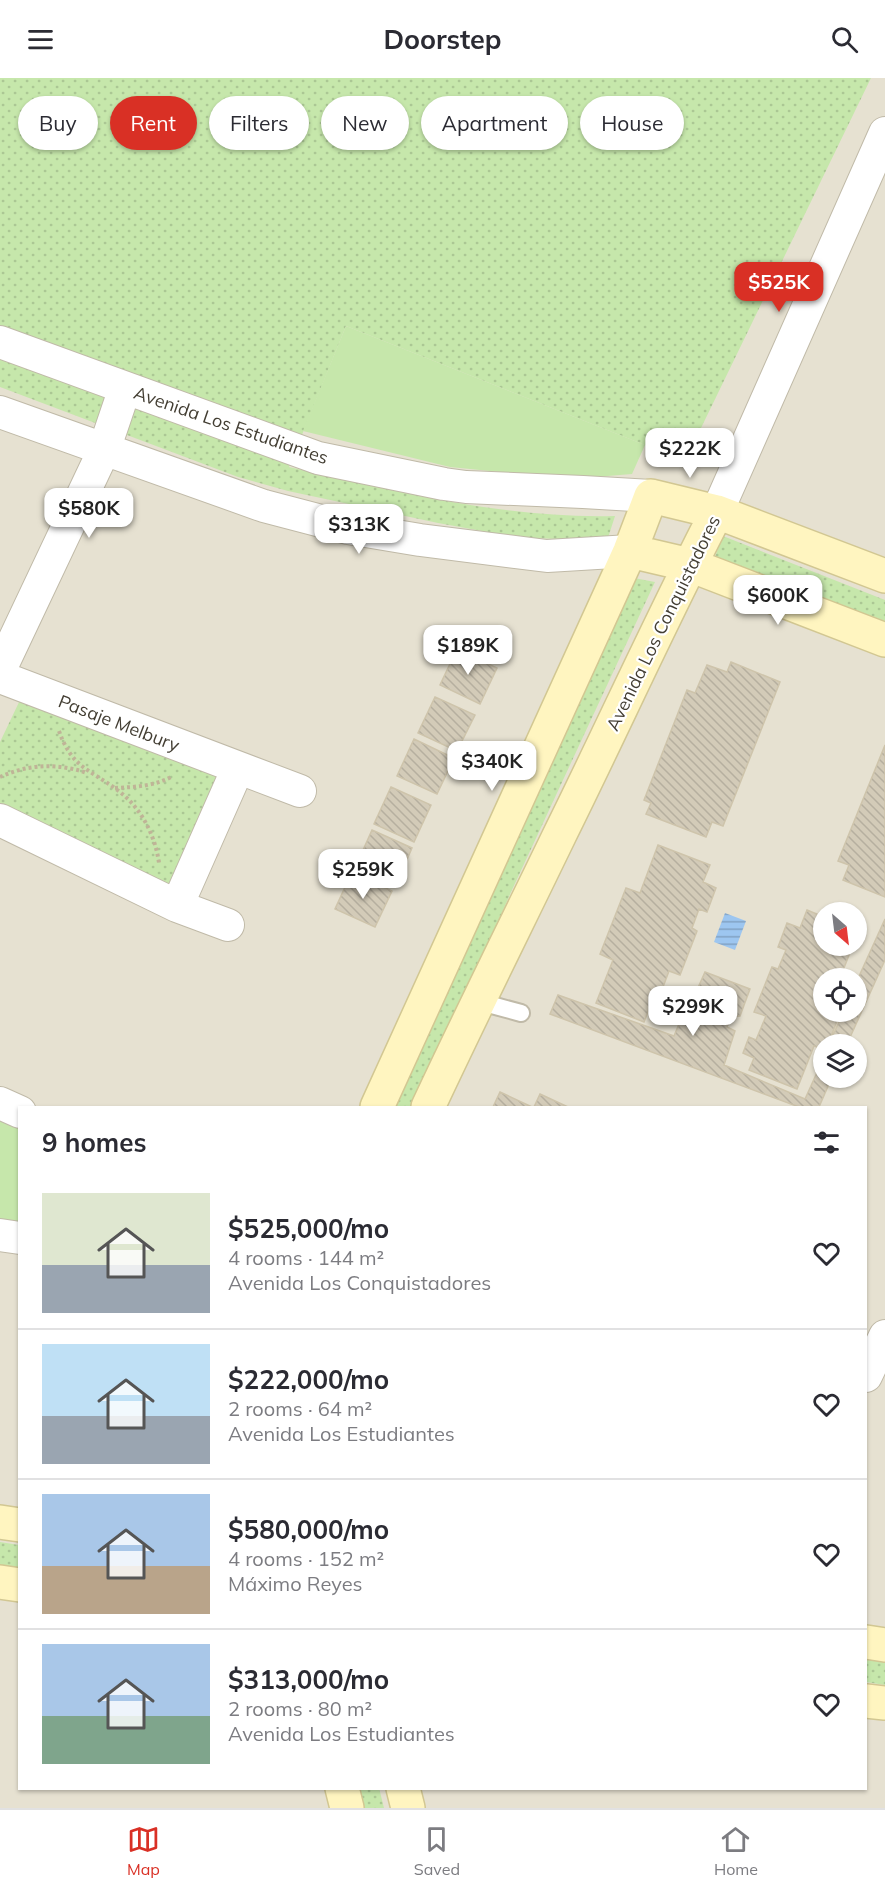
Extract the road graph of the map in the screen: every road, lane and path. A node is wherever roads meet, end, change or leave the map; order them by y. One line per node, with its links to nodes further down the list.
1 (885, 133): 7 (street, Avenida Los Conquistadores)
2 (0, 342): 3 (street, Avenida Los Estudiantes)
3 (125, 388): 5 (street); 6 (street, Avenida Los Estudiantes)
4 (0, 412): 5 (street)
5 (104, 450): 8 (street); 12 (street)
6 (651, 496): 7 (street, Avenida Los Estudiantes); 8 (street)
7 (717, 512): 9 (street, Avenida Los Conquistadores); 10 (street, Avenida Los Estudiantes)
8 (630, 551): 9 (street); 28 (street)
9 (690, 565): 11 (street); 25 (street, Avenida Los Conquistadores)
10 (885, 576)
11 (885, 640)
12 (0, 670)
13 (0, 677): 14 (street, Pasaje Melbury)
14 (56, 700): 15 (street, Pasaje Melbury); 18 (path)
15 (238, 768): 20 (street, Pasaje Melbury); 23 (street)
16 (181, 771): 19 (path)
17 (0, 777): 18 (path)
18 (97, 777): 19 (path)
19 (115, 788): 22 (path)
20 (300, 791)
21 (0, 820): 23 (street)
22 (160, 867)
23 (177, 906): 24 (street)
24 (228, 925)
25 (477, 1000): 26 (lane); 29 (street, Avenida Los Conquistadores)
26 (521, 1013)
27 (0, 1102): 30 (street)
28 (377, 1106)
29 (428, 1106)
30 (18, 1111)
31 (0, 1235): 32 (street)
32 (18, 1238)
33 (884, 1342): 34 (street)
34 (867, 1374)
35 (0, 1522): 36 (street)
36 (18, 1525)
37 (0, 1582): 38 (street)
38 (18, 1585)
39 (867, 1642): 40 (street)
40 (885, 1645)
41 (867, 1701): 42 (street)
42 (885, 1703)
43 (342, 1790): 45 (street)
44 (404, 1790): 46 (street)
45 (347, 1808)
46 (408, 1808)

